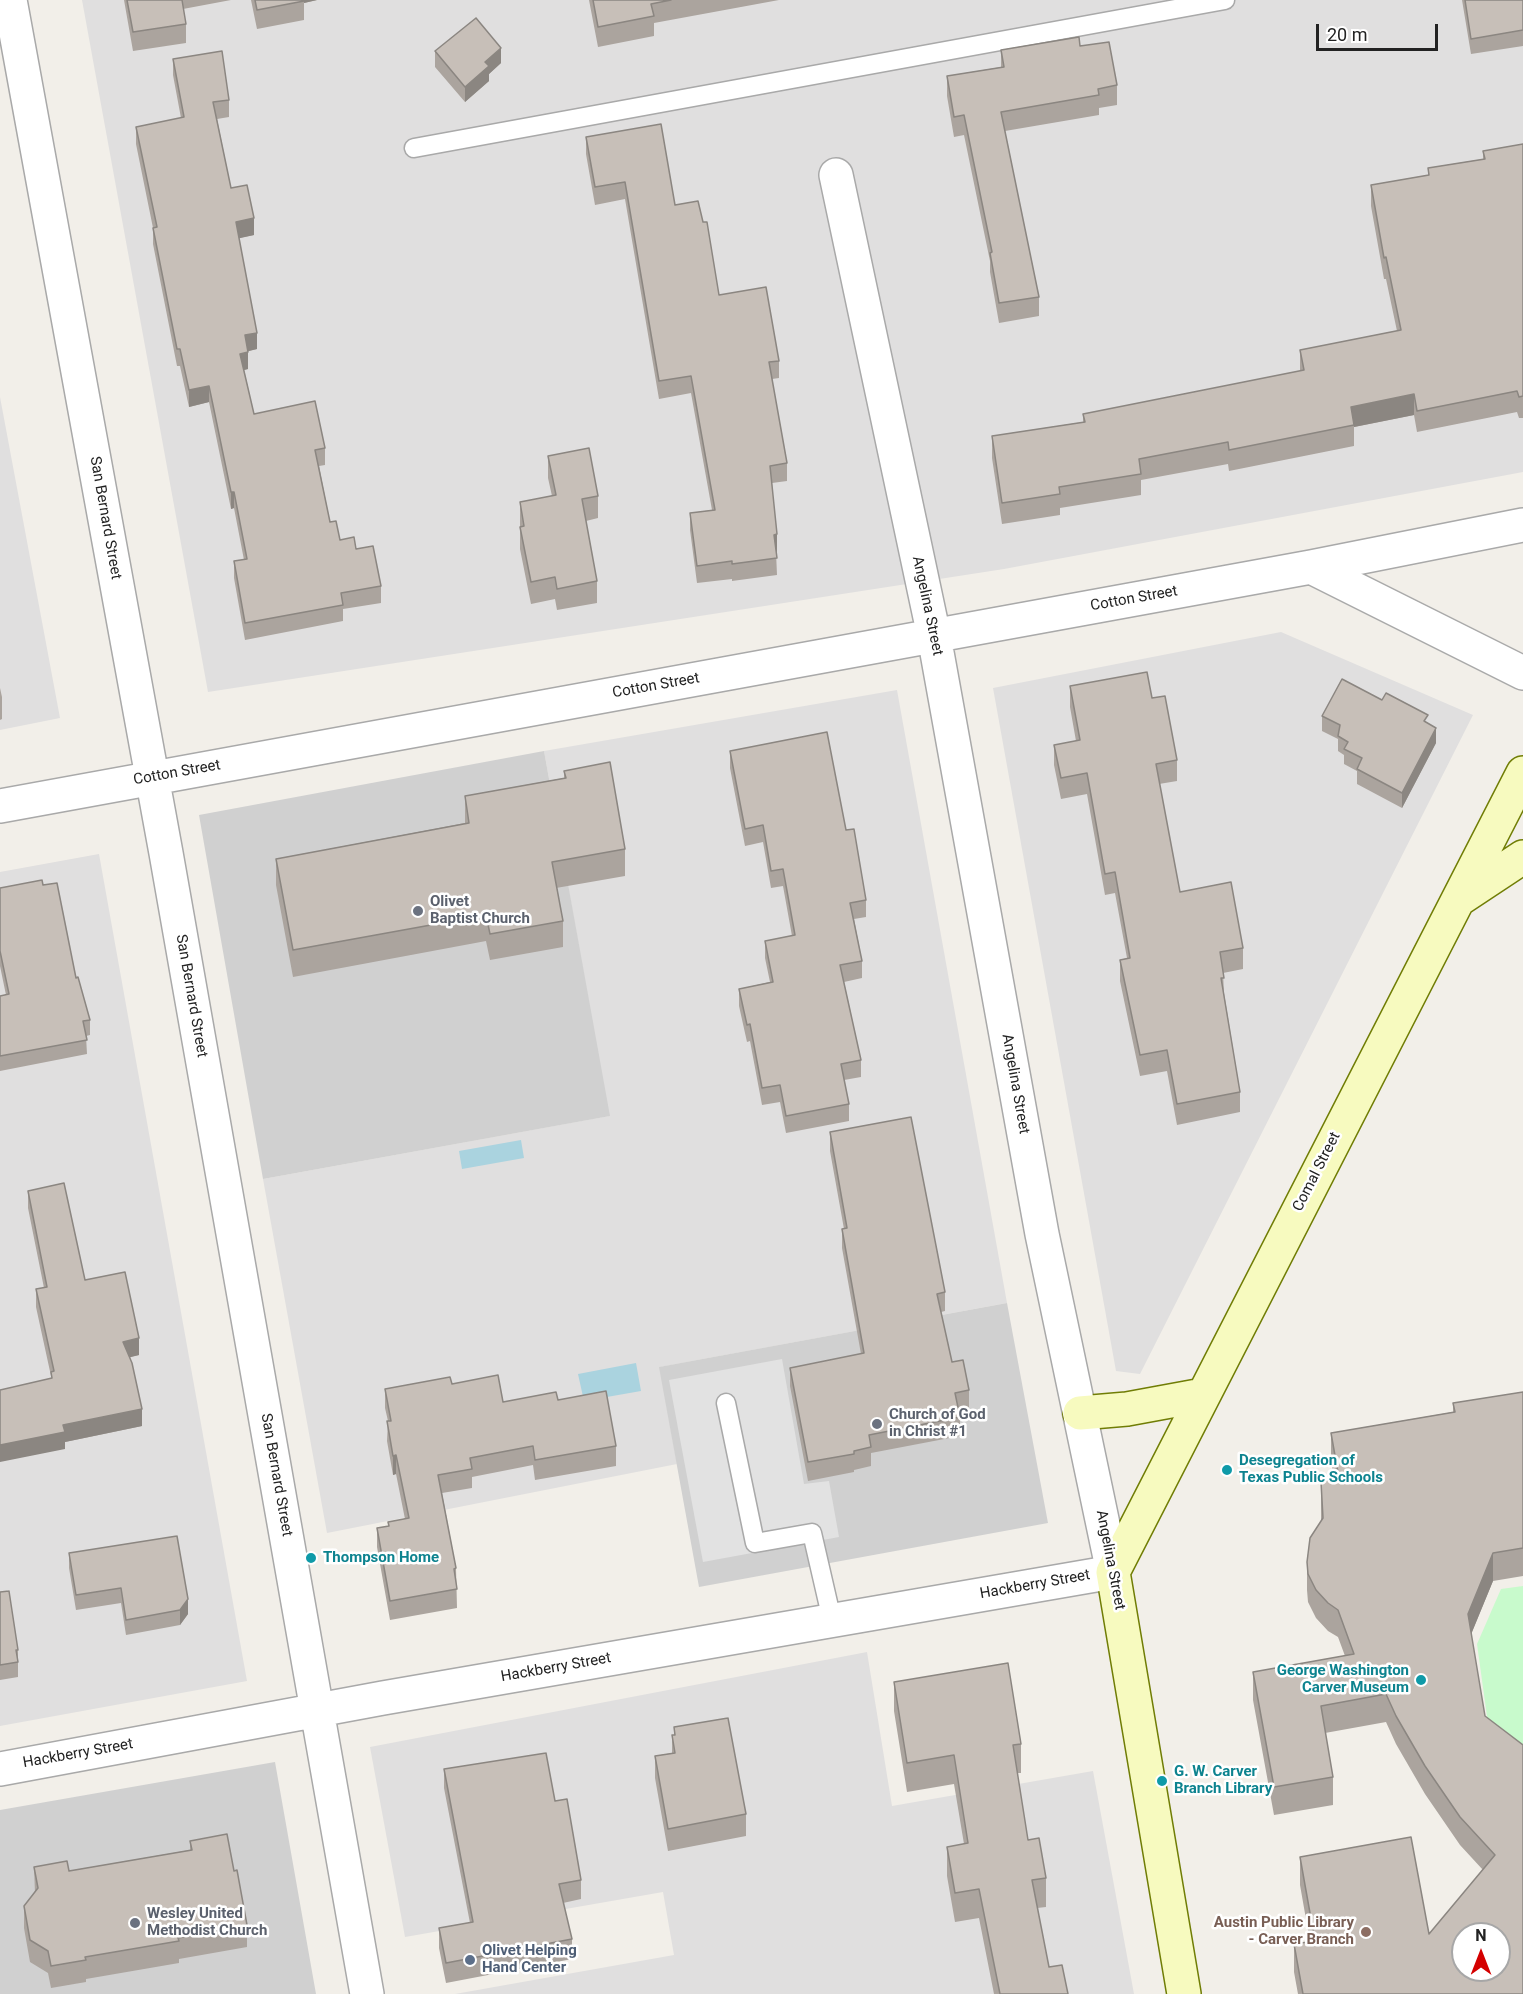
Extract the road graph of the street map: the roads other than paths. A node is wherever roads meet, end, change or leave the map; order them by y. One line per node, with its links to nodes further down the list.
1 (10, 0): 10 (street, San Bernard Street)
2 (1225, 0): 3 (lane)
3 (414, 148)
4 (836, 176): 7 (street, Angelina Street)
5 (1523, 525): 6 (street, Cotton Street)
6 (1311, 567): 7 (street, Cotton Street); 8 (street)
7 (934, 636): 10 (street, Cotton Street); 16 (street, Angelina Street)
8 (1523, 673)
9 (1523, 773): 13 (street, Comal Street)
10 (153, 778): 11 (street, Cotton Street); 19 (street, San Bernard Street)
11 (0, 806)
12 (1523, 857): 13 (street)
13 (1457, 901): 14 (street, Comal Street)
14 (1203, 1395): 16 (street); 17 (street, Comal Street)
15 (726, 1403): 18 (lane)
16 (1080, 1413): 17 (street, Angelina Street)
17 (1113, 1572): 18 (street, Hackberry Street); 22 (street, Angelina Street)
18 (832, 1620): 19 (street, Hackberry Street)
19 (317, 1711): 20 (street, Hackberry Street); 21 (street, San Bernard Street)
20 (0, 1768)
21 (367, 1994)
22 (1184, 1994)

